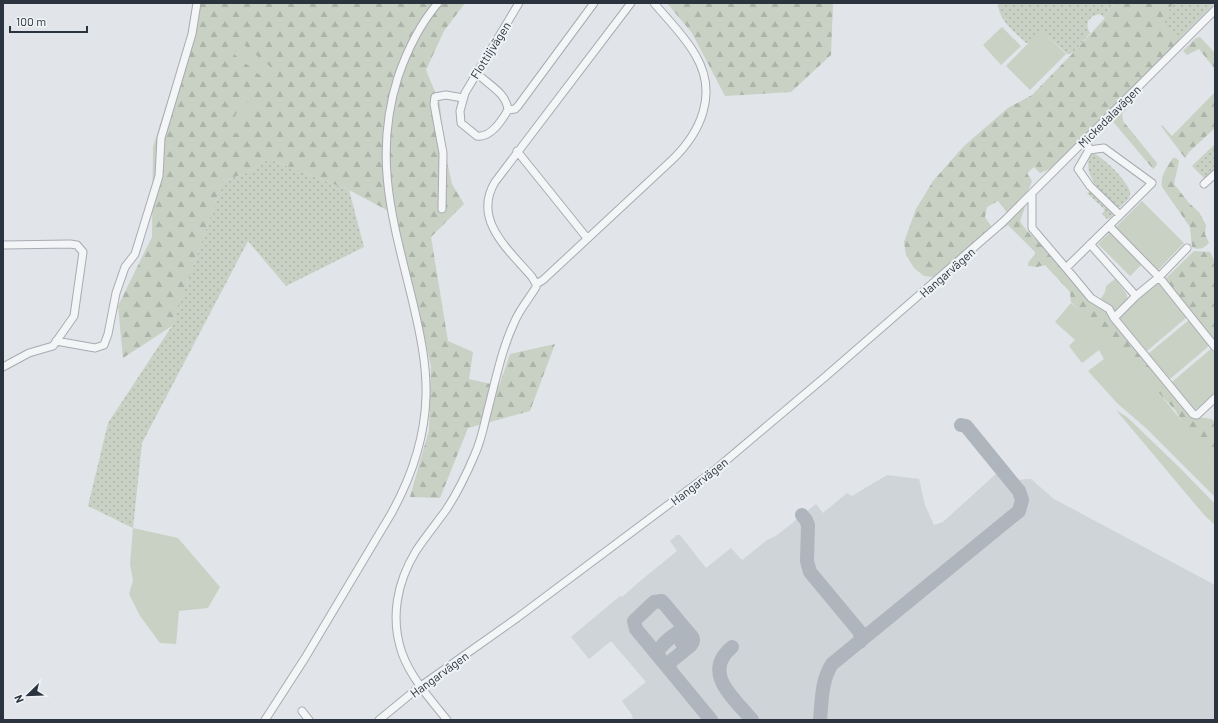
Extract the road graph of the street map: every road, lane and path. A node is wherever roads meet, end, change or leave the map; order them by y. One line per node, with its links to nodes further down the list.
1 (197, 3): 30 (street)
2 (438, 3): 36 (street)
3 (519, 3): 8 (street, Flottiljvägen)
4 (594, 3): 10 (street)
5 (631, 3): 13 (street)
6 (654, 3): 21 (street)
7 (1215, 10): 11 (street, Mickedalavägen)
8 (477, 73): 9 (street, Flottiljvägen); 10 (street)
9 (463, 98): 10 (street); 17 (street)
10 (508, 110)
11 (1086, 139): 12 (street); 16 (street, Mickedalavägen)
12 (1089, 150): 18 (street); 18 (street)
13 (517, 152): 21 (street); 27 (street)
14 (1215, 174): 15 (street)
15 (1204, 184)
16 (1032, 193): 19 (street, Mickedalavägen); 25 (street)
17 (442, 209)
18 (1120, 215): 20 (street)
19 (1003, 222): 34 (street, Hangarvägen)
20 (1109, 226): 22 (street); 26 (street)
21 (588, 238): 27 (street)
22 (1090, 244): 25 (street); 28 (street)
23 (3, 245): 30 (street)
24 (1187, 248): 26 (street)
25 (1066, 268): 29 (street)
26 (1159, 277): 28 (street); 31 (street)
27 (536, 284): 34 (street)
28 (1136, 296): 29 (street)
29 (1114, 318): 33 (street)
30 (56, 341): 32 (street)
31 (1215, 347)
32 (3, 367)
33 (1215, 398)
34 (421, 686): 38 (street, Hangarvägen); 39 (street)
35 (302, 711): 37 (street)
36 (264, 720)
37 (309, 720)
38 (379, 720)
39 (447, 720)

